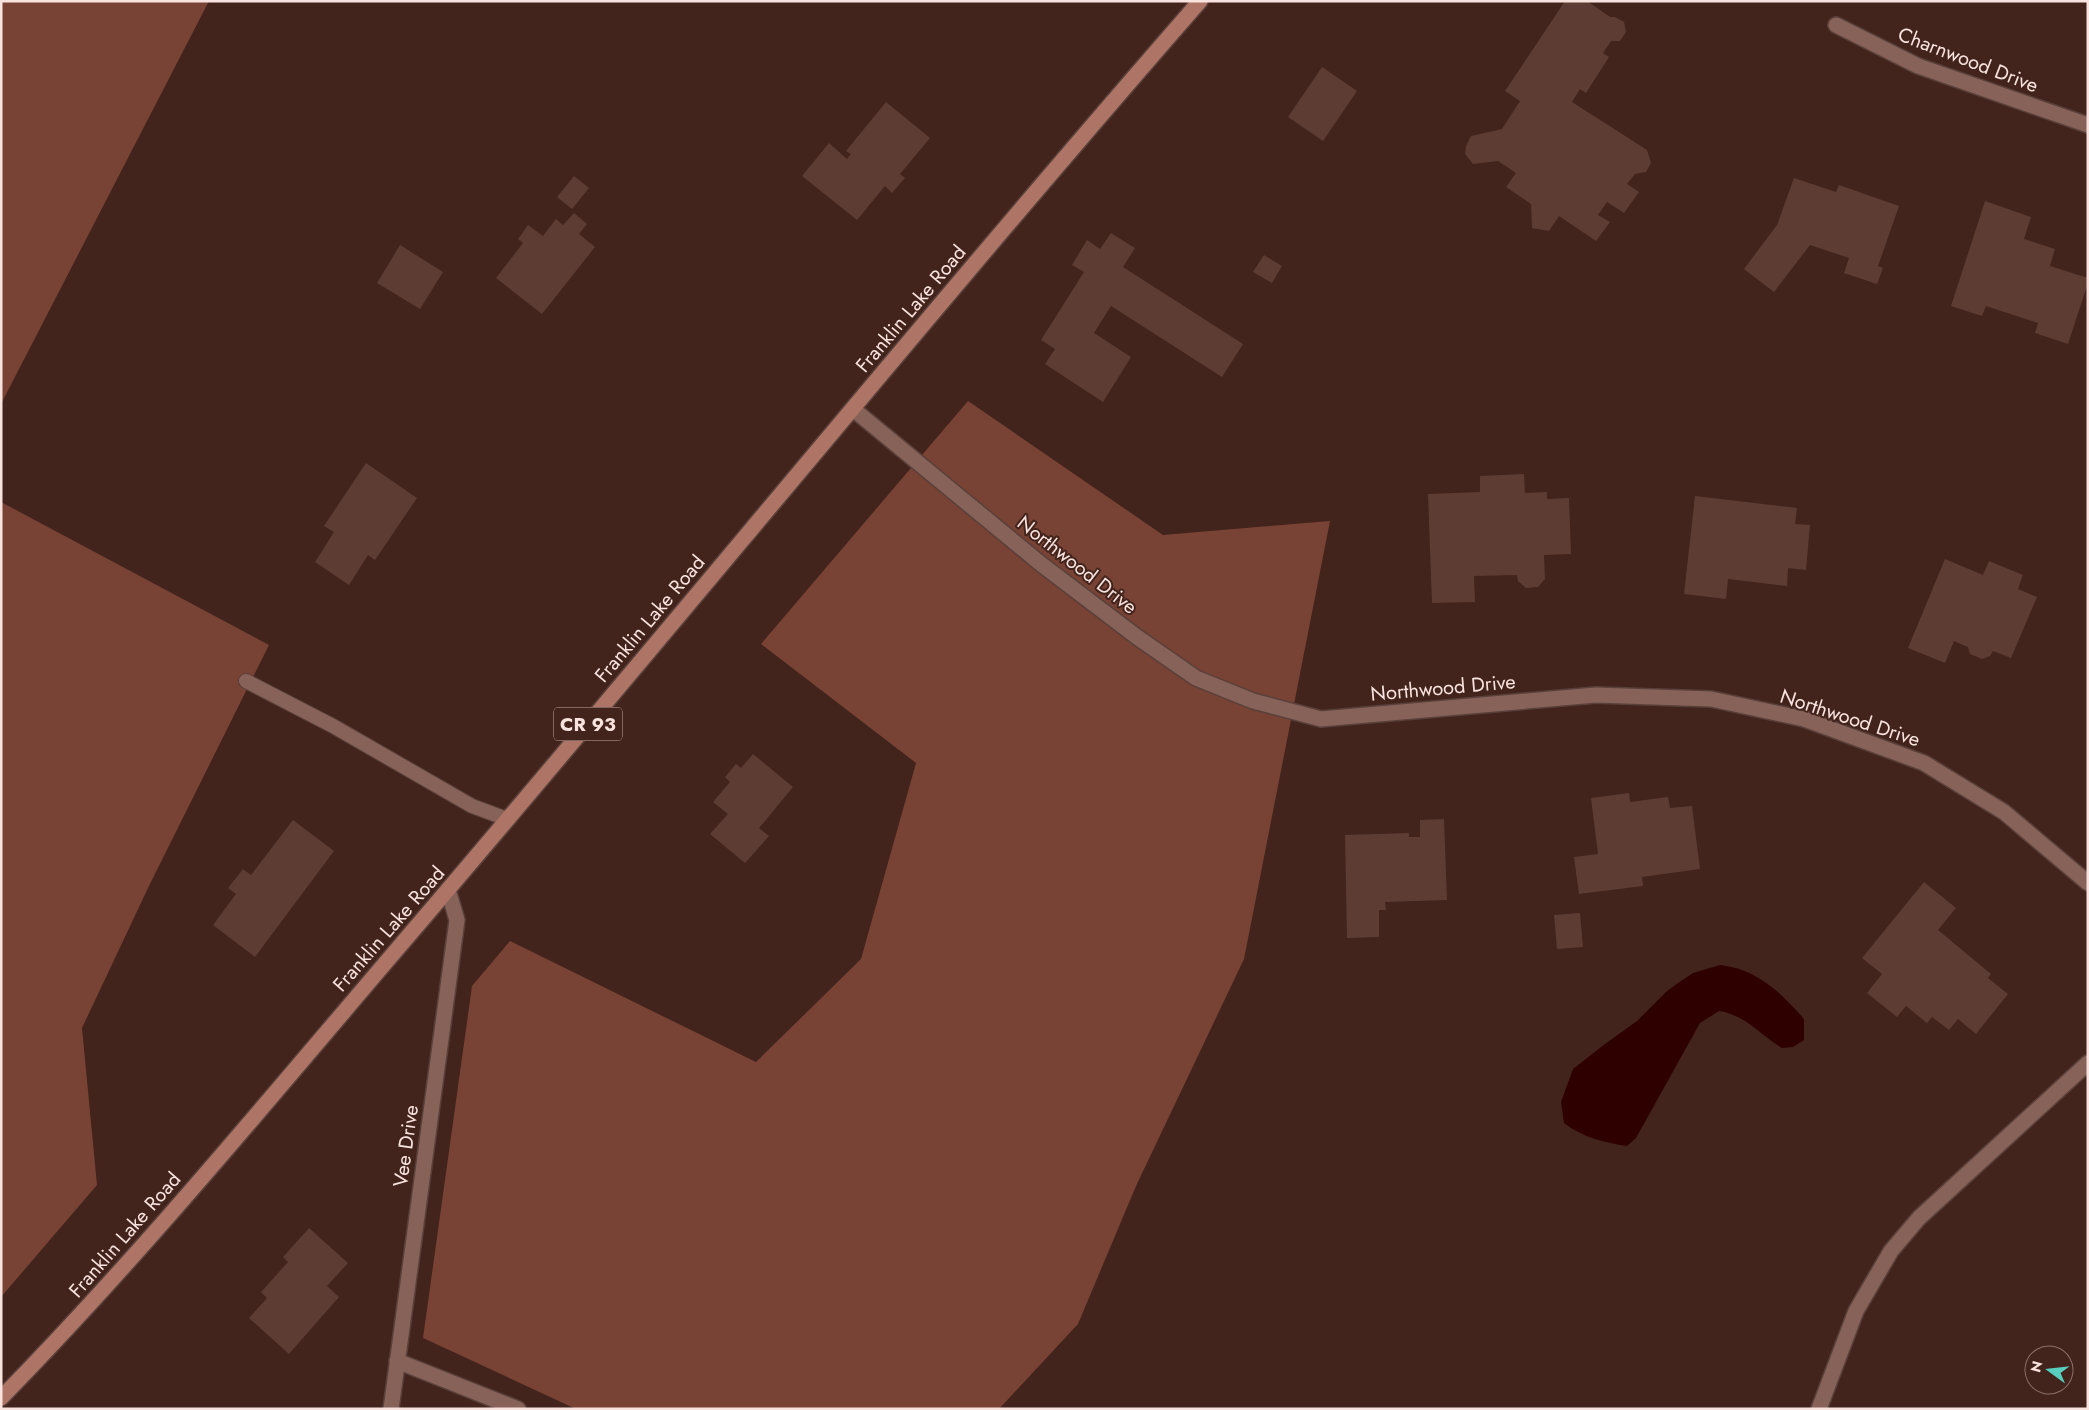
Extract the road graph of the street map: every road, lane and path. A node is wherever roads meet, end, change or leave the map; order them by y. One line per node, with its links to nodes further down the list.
1 (1200, 1): 4 (main road, Franklin Lake Road / CR 93)
2 (1836, 25): 3 (street, Charnwood Drive)
3 (2088, 125)
4 (853, 409): 6 (main road, Franklin Lake Road / CR 93); 7 (street, Northwood Drive)
5 (246, 681): 6 (lane)
6 (508, 820): 8 (main road, Franklin Lake Road / CR 93)
7 (2088, 883)
8 (448, 890): 10 (street, Vee Drive); 11 (main road, Franklin Lake Road / CR 93)
9 (2088, 1063): 14 (street)
10 (396, 1362): 12 (street, Vee Drive); 13 (street)
11 (1, 1398)
12 (391, 1409)
13 (518, 1409)
14 (1819, 1409)

